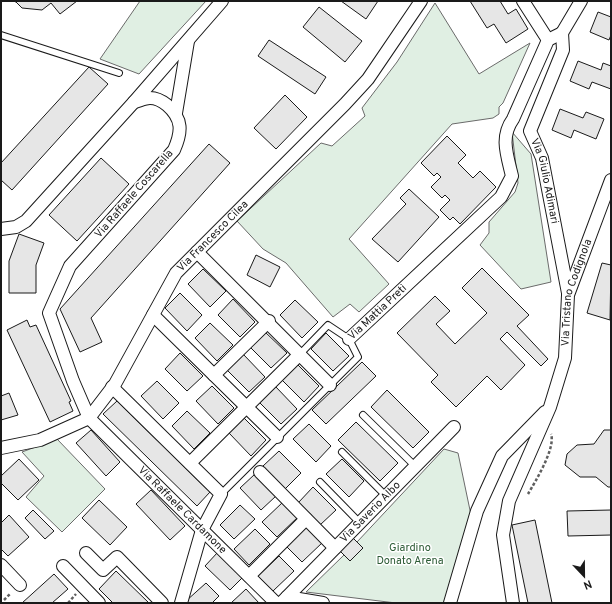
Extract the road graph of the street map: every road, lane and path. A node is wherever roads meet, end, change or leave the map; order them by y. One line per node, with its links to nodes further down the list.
1 (222, 1): 7 (street)
2 (421, 1): 16 (street, Via Francesco Cilea)
3 (523, 1): 8 (street)
4 (581, 1): 5 (street)
5 (562, 33): 8 (street); 13 (street, Via Giulio Adimari)
6 (1, 35): 9 (lane)
7 (189, 40): 10 (street); 11 (street)
8 (548, 40): 12 (street, Via Mattia Preti)
9 (119, 73)
10 (134, 102): 11 (street); 15 (street)
11 (176, 113): 28 (street, Via Raffaele Coscarella)
12 (513, 119): 13 (street); 20 (street, Via Mattia Preti)
13 (530, 131): 17 (street, Via Giulio Adimari)
14 (611, 180): 17 (street, Via Tristano Codignola)
15 (1, 229)
16 (197, 252): 18 (street, Via Francesco Cilea); 19 (street)
17 (568, 294): 26 (street, Via Tristano Codignola)
18 (153, 315): 22 (street); 24 (street, Via Francesco Cilea)
19 (269, 321): 21 (street); 22 (street)
20 (349, 339): 21 (lane); 23 (lane, Via Mattia Preti)
21 (300, 354): 23 (street); 25 (street)
22 (214, 375): 25 (street)
23 (330, 384): 31 (lane, Via Mattia Preti)
24 (112, 387): 28 (street, Via Francesco Cilea); 34 (street)
25 (247, 407): 31 (street); 34 (street)
26 (550, 407): 56 (street); 57 (street, Via Tristano Codignola)
27 (363, 414): 35 (lane)
28 (89, 418): 32 (street, Via Francesco Cilea); 43 (street, Via Raffaele Cardamone)
29 (454, 427): 35 (street, Via Saverio Albo)
30 (550, 432): 39 (path)
31 (277, 437): 38 (lane, Via Mattia Preti)
32 (1, 448)
33 (342, 452): 40 (lane)
34 (190, 463): 38 (street)
35 (415, 466): 40 (street, Via Saverio Albo)
36 (260, 472): 41 (street)
37 (320, 482): 42 (lane)
38 (221, 494): 43 (street)
39 (528, 494)
40 (386, 496): 42 (street, Via Saverio Albo)
41 (306, 519): 44 (street); 48 (street)
42 (360, 523): 44 (street, Via Saverio Albo)
43 (202, 530): 48 (street, Via Raffaele Cardamone); 53 (street)
44 (335, 548): 50 (street, Via Saverio Albo)
45 (86, 553): 52 (street)
46 (1, 565): 49 (street)
47 (63, 566): 51 (street)
48 (249, 576): 54 (street, Via Raffaele Cardamone)
49 (20, 585)
50 (284, 600): 55 (street, Via Saverio Albo)
51 (99, 603)
52 (162, 603)
53 (181, 603)
54 (276, 603)
55 (323, 603)
56 (450, 603)
57 (513, 603)

